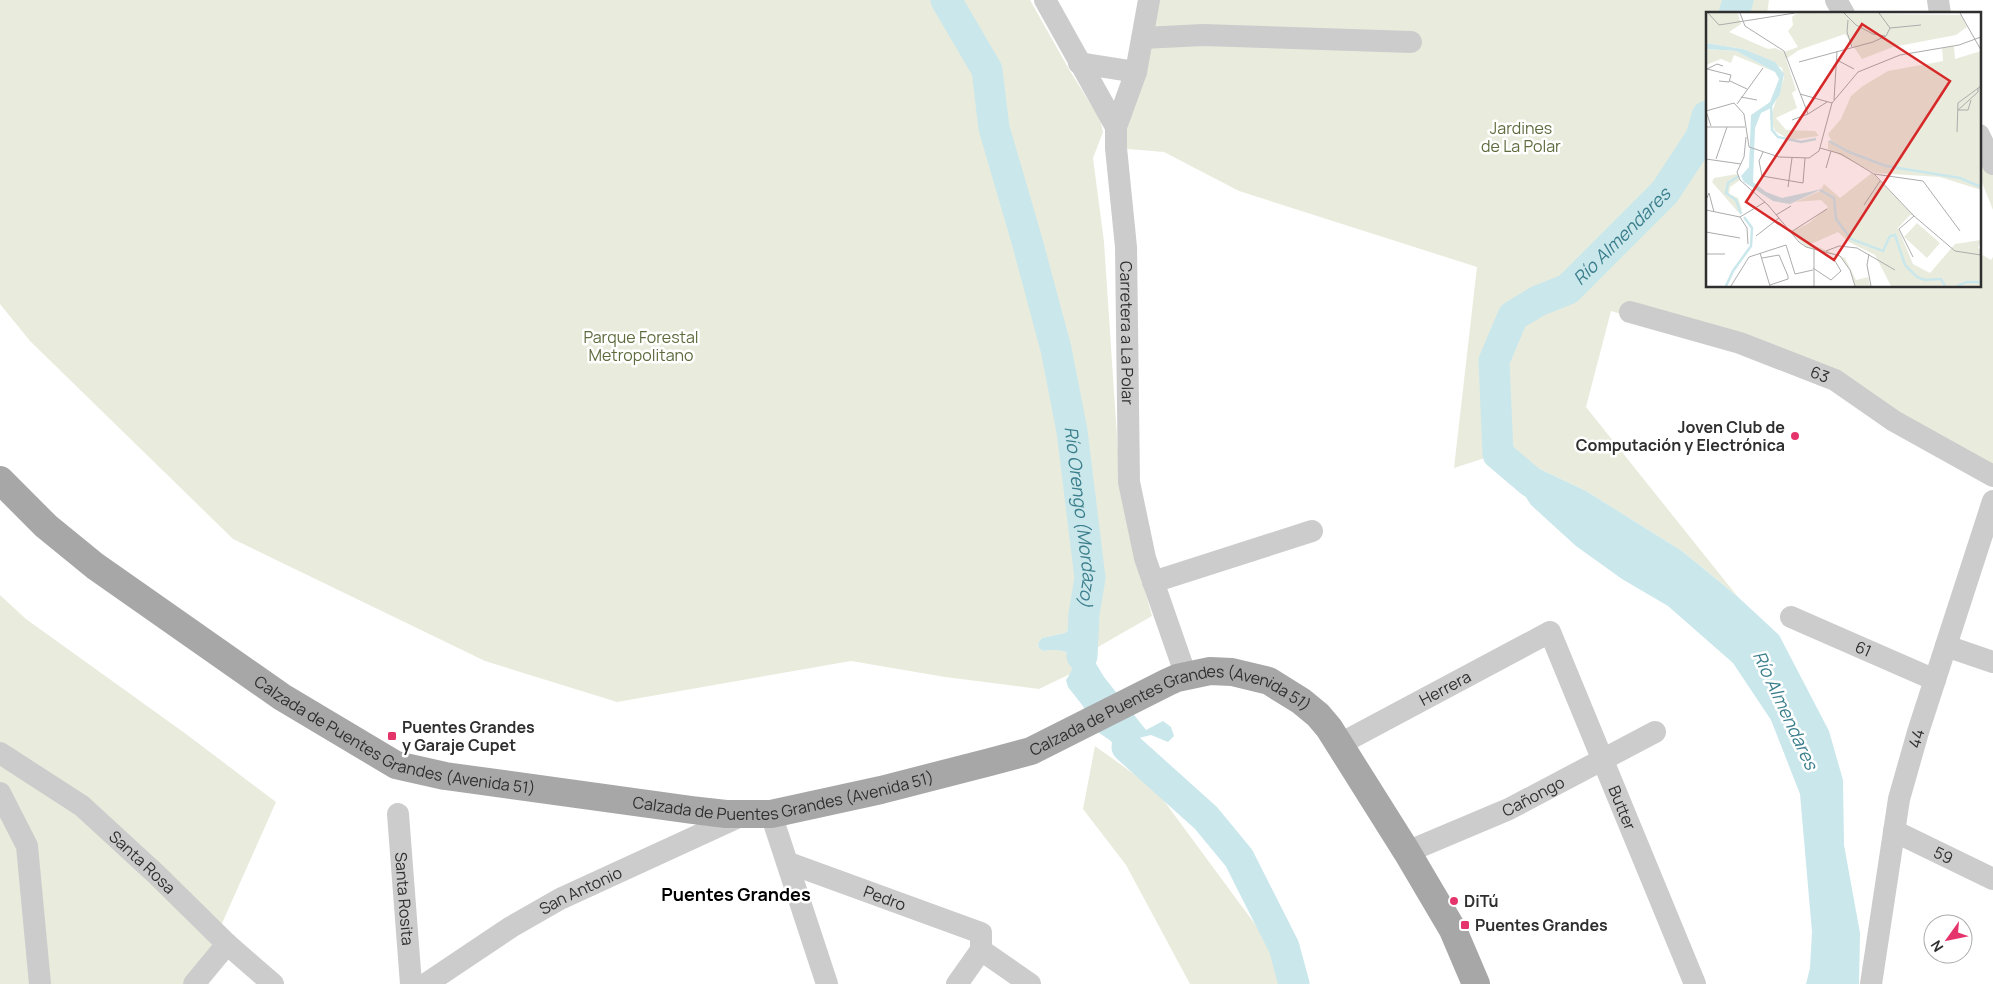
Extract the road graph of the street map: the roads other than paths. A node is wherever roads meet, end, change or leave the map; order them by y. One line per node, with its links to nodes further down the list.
1 (1045, 0): 7 (street, Carretera a La Polar)
2 (1149, 0): 5 (street)
3 (1836, 0): 4 (street)
4 (1843, 12)
5 (1143, 38): 6 (street); 8 (street)
6 (1411, 42)
7 (1078, 63): 8 (street); 9 (street, Carretera a La Polar)
8 (1136, 72): 9 (street)
9 (1116, 127): 17 (street, Carretera a La Polar)
10 (1980, 137): 11 (street)
11 (1993, 164)
12 (1630, 312): 13 (street, 63)
13 (1993, 476)
14 (0, 480): 30 (main road, Calzada de Puentes Grandes (Avenida 51))
15 (1993, 501): 20 (street, 44)
16 (1312, 531): 17 (street)
17 (1154, 582): 22 (street, Carretera a La Polar)
18 (1791, 617): 23 (street, 61)
19 (1550, 632): 25 (street, Herrera); 27 (street, Butter)
20 (1946, 646): 21 (street); 23 (street, 44)
21 (1993, 662)
22 (1177, 679): 25 (main road, Calzada de Puentes Grandes (Avenida 51)); 31 (main road, Calzada de Puentes Grandes (Avenida 51))
23 (1935, 680): 32 (street, 44)
24 (1655, 732): 27 (street, Cañongo)
25 (1340, 744): 33 (main road, Calzada de Puentes Grandes (Avenida 51))
26 (0, 754): 37 (street, Santa Rosa)
27 (1603, 760): 33 (street, Cañongo); 47 (street, Butter)
28 (0, 793): 38 (street)
29 (398, 814): 41 (street, Santa Rosita)
30 (745, 814): 31 (main road, Calzada de Puentes Grandes (Avenida 51)); 42 (street, San Antonio)
31 (772, 814): 34 (street)
32 (1894, 831): 35 (street, 59); 48 (street, 44)
33 (1407, 852): 46 (main road, Calzada de Puentes Grandes (Avenida 51))
34 (788, 863): 36 (street, Pedro); 43 (street)
35 (1993, 878)
36 (981, 942): 44 (street); 45 (street, Pedro)
37 (227, 944): 39 (street); 40 (street, Santa Rosa)
38 (40, 984)
39 (194, 984)
40 (273, 984)
41 (411, 984)
42 (426, 984)
43 (827, 984)
44 (957, 984)
45 (1030, 984)
46 (1476, 984)
47 (1695, 984)
48 (1871, 984)

